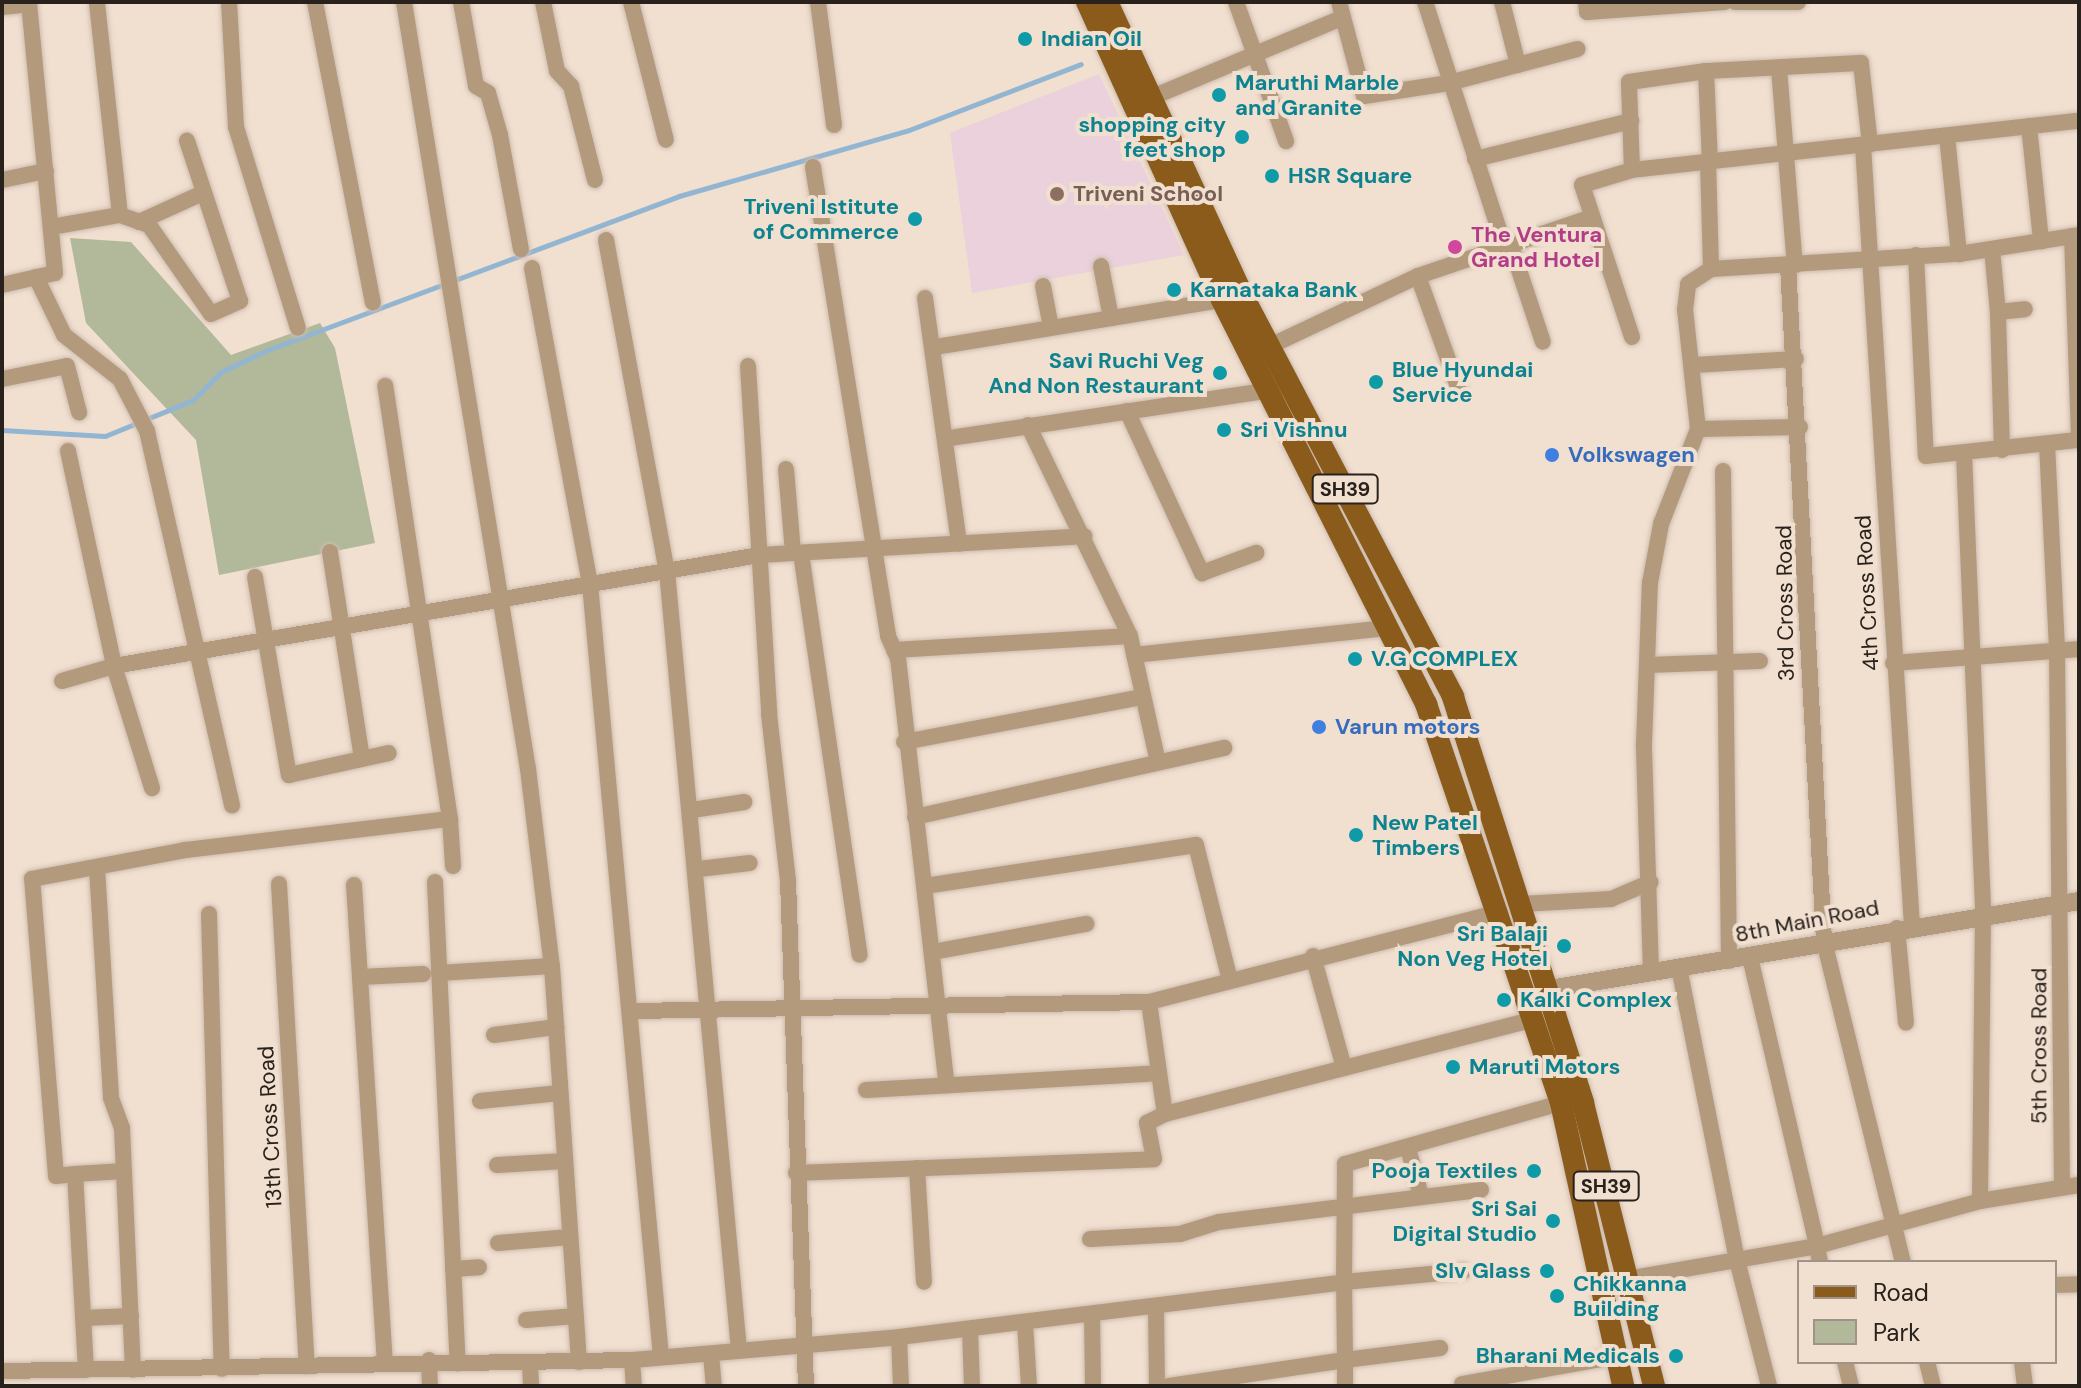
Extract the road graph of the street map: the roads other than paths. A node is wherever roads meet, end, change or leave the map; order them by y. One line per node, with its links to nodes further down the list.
1 (97, 2): 48 (street)
2 (229, 2): 76 (street)
3 (315, 2): 71 (street)
4 (404, 2): 111 (street)
5 (461, 2): 56 (street)
6 (543, 2): 46 (street)
7 (631, 2): 35 (street)
8 (818, 2): 32 (street)
9 (1087, 2): 29 (main road)
10 (1107, 2): 29 (main road, SH39)
11 (1236, 2): 24 (street)
12 (1425, 2): 28 (street)
13 (1502, 2): 25 (street)
14 (1586, 2): 20 (street)
15 (1725, 2): 20 (street)
16 (1735, 2): 17 (street)
17 (1789, 2): 18 (street)
18 (1798, 2)
19 (29, 3): 21 (street); 44 (street)
20 (1652, 5)
21 (2, 7)
22 (1340, 10): 24 (street); 28 (street)
23 (1578, 49): 25 (street)
24 (1255, 52): 29 (street); 37 (street)
25 (1518, 65): 28 (street)
26 (1779, 68): 27 (street); 38 (street, 4th Cross Road); 39 (street, 3rd Cross Road)
27 (1706, 71): 30 (street); 41 (street)
28 (1449, 83): 40 (street)
29 (1143, 101): 70 (main road); 80 (main road, SH39)
30 (1631, 121): 40 (street); 43 (street)
31 (2079, 121): 33 (street)
32 (834, 125)
33 (2029, 126): 34 (street); 54 (street)
34 (1947, 136): 38 (street); 58 (street)
35 (666, 140)
36 (187, 141): 47 (street)
37 (1286, 141)
38 (1866, 145): 39 (street); 60 (street, 4th Cross Road)
39 (1786, 156): 41 (street); 61 (street, 3rd Cross Road)
40 (1475, 159): 55 (street)
41 (1709, 161): 43 (street); 64 (street)
42 (813, 167): 103 (street)
43 (1632, 170): 49 (street)
44 (46, 171): 45 (street); 51 (street)
45 (2, 180)
46 (595, 180)
47 (203, 193): 50 (street); 50 (street)
48 (120, 215): 50 (street); 51 (street)
49 (1592, 217): 55 (street); 77 (street)
50 (139, 222)
51 (51, 227): 66 (street)
52 (2076, 236): 54 (street); 94 (street)
53 (606, 240): 108 (street)
54 (2041, 241): 57 (street)
55 (1507, 244): 65 (street); 78 (street)
56 (521, 249)
57 (1992, 249): 58 (street); 73 (street)
58 (1959, 254): 59 (street)
59 (1916, 255): 60 (street); 98 (street)
60 (1866, 257): 61 (street); 125 (street, 4th Cross Road)
61 (1792, 265): 64 (street); 81 (street, 3rd Cross Road)
62 (1101, 266): 74 (street)
63 (532, 268): 110 (street)
64 (1711, 269): 82 (street)
65 (1418, 276): 80 (street); 87 (street)
66 (36, 277): 67 (street); 120 (street)
67 (2, 285)
68 (1043, 286): 75 (street)
69 (925, 298): 79 (street)
70 (1222, 300): 74 (street); 86 (main road)
71 (373, 302)
72 (2025, 309): 73 (street)
73 (1998, 312): 96 (street)
74 (1111, 318): 75 (street)
75 (1051, 327): 79 (street)
76 (298, 328)
77 (1632, 337)
78 (1543, 342)
79 (935, 347): 93 (street)
80 (1268, 347): 86 (main road, SH39)
81 (1796, 359): 82 (street); 91 (street, 3rd Cross Road)
82 (1694, 365): 92 (street)
83 (748, 366): 107 (street)
84 (2, 379): 89 (street)
85 (385, 386): 112 (street)
86 (1280, 388): 88 (street); 114 (main road); 152 (main road, SH39)
87 (1459, 390)
88 (1127, 411): 90 (street); 106 (street)
89 (79, 412)
90 (1028, 425): 93 (street); 101 (street)
91 (1800, 427): 92 (street); 157 (street, 3rd Cross Road)
92 (1698, 429): 126 (street)
93 (950, 438): 102 (street)
94 (2079, 440): 95 (street)
95 (2047, 444): 96 (street); 119 (street, 5th Cross Road)
96 (2002, 450): 98 (street)
97 (68, 451): 127 (street)
98 (1964, 454): 122 (street)
99 (786, 469): 105 (street)
100 (1723, 471): 124 (street)
101 (1084, 536): 102 (street); 115 (street)
102 (959, 544): 103 (street)
103 (877, 548): 105 (street); 118 (street)
104 (330, 552): 113 (street)
105 (797, 553): 107 (street); 159 (street)
106 (1256, 553)
107 (759, 555): 108 (street); 174 (street)
108 (667, 571): 110 (street); 138 (street)
109 (255, 577): 116 (street)
110 (590, 584): 111 (street); 172 (street)
111 (504, 599): 112 (street); 163 (street)
112 (423, 613): 113 (street); 140 (street)
113 (342, 627): 116 (street); 133 (street)
114 (1387, 628): 121 (street); 152 (main road)
115 (1130, 636): 118 (street); 121 (street)
116 (267, 639): 120 (street); 133 (street)
117 (2079, 649): 119 (street)
118 (894, 650): 130 (street)
119 (2057, 650): 122 (street); 151 (street, 5th Cross Road)
120 (193, 652): 127 (street); 137 (street)
121 (1134, 655): 129 (street)
122 (1973, 657): 125 (street); 153 (street)
123 (1760, 661): 124 (street)
124 (1720, 663): 126 (street); 162 (street)
125 (1893, 663): 156 (street, 4th Cross Road)
126 (1647, 665): 146 (street)
127 (114, 666): 128 (street); 135 (street)
128 (62, 681)
129 (1143, 697): 130 (street); 134 (street)
130 (904, 742): 139 (street)
131 (1224, 748): 134 (street)
132 (389, 753): 133 (street)
133 (362, 759)
134 (1158, 762): 139 (street)
135 (152, 788)
136 (744, 802): 138 (street)
137 (232, 805)
138 (692, 810): 144 (street)
139 (915, 817): 149 (street)
140 (450, 819): 142 (street); 143 (street)
141 (750, 863): 144 (street)
142 (453, 866)
143 (97, 868): 191 (street); 193 (street)
144 (699, 869): 173 (street)
145 (435, 882): 166 (street)
146 (1651, 882): 152 (street); 165 (street)
147 (279, 884): 242 (street, 13th Cross Road)
148 (354, 885): 167 (street)
149 (925, 886): 158 (street); 168 (street)
150 (2079, 901): 151 (street, 8th Main Road)
151 (2059, 904): 153 (street, 8th Main Road); 195 (street, 5th Cross Road)
152 (1510, 908): 160 (street); 169 (main road, SH39); 175 (main road)
153 (1983, 913): 156 (street, 8th Main Road); 198 (street)
154 (209, 914): 243 (street)
155 (1086, 924): 158 (street)
156 (1904, 927): 157 (street, 8th Main Road); 176 (street, 4th Cross Road)
157 (1824, 941): 161 (street, 8th Main Road); 200 (street, 3rd Cross Road)
158 (933, 952): 171 (street)
159 (860, 955)
160 (1313, 956): 168 (street); 179 (street)
161 (1750, 957): 162 (street, 8th Main Road); 204 (street)
162 (1729, 961): 164 (street, 8th Main Road)
163 (552, 966): 166 (street); 177 (street)
164 (1679, 967): 165 (street, 8th Main Road); 205 (street)
165 (1651, 972): 169 (street, 8th Main Road)
166 (431, 974): 167 (street); 208 (street)
167 (360, 977): 235 (street)
168 (1230, 980): 170 (street)
169 (1544, 990): 210 (main road, SH39)
170 (1149, 1002): 171 (street); 180 (street)
171 (940, 1008): 174 (street); 181 (street)
172 (633, 1011): 173 (street); 230 (street)
173 (711, 1011): 174 (street); 227 (street)
174 (788, 1011): 192 (street)
175 (1531, 1020): 179 (street); 185 (main road)
176 (1906, 1023)
177 (556, 1027): 178 (street); 183 (street)
178 (494, 1035)
179 (1344, 1068): 186 (street)
180 (1159, 1073): 181 (street); 186 (street)
181 (947, 1085): 182 (street)
182 (866, 1090)
183 (560, 1093): 184 (street); 188 (street)
184 (480, 1101)
185 (1561, 1103): 187 (street); 213 (main road)
186 (1165, 1114): 190 (street)
187 (1408, 1148): 197 (street); 199 (street)
188 (565, 1161): 189 (street); 201 (street)
189 (497, 1165)
190 (917, 1168): 192 (street); 211 (street)
191 (124, 1171): 193 (street); 218 (street)
192 (796, 1173): 225 (street)
193 (75, 1174): 220 (street)
194 (2079, 1185): 195 (street)
195 (2062, 1187): 198 (street)
196 (1481, 1190): 197 (street)
197 (1421, 1196): 199 (street)
198 (1980, 1201): 200 (street)
199 (1344, 1204): 202 (street); 212 (street)
200 (1897, 1223): 204 (street); 206 (street, 3rd Cross Road)
201 (570, 1237): 203 (street); 219 (street)
202 (1090, 1239)
203 (498, 1243)
204 (1818, 1254): 205 (street)
205 (1737, 1260): 210 (street); 263 (street)
206 (1903, 1260)
207 (479, 1267): 208 (street)
208 (453, 1269): 237 (street)
209 (1463, 1271): 212 (street)
210 (1632, 1280): 213 (street); 262 (main road, SH39)
211 (924, 1282)
212 (1344, 1282): 216 (street); 234 (street)
213 (1603, 1283): 229 (main road)
214 (2079, 1284): 215 (street)
215 (2057, 1285)
216 (1156, 1306): 217 (street); 258 (street)
217 (1092, 1314): 222 (street); 257 (street)
218 (131, 1316): 220 (street); 245 (street)
219 (576, 1316): 221 (street); 236 (street)
220 (83, 1318): 244 (street)
221 (526, 1320)
222 (1025, 1323): 223 (street); 256 (street)
223 (970, 1329): 224 (street); 255 (street)
224 (899, 1337): 225 (street); 254 (street)
225 (804, 1346): 227 (street); 253 (street)
226 (1440, 1348): 234 (street)
227 (739, 1350): 228 (street)
228 (711, 1354): 230 (street); 252 (street)
229 (1617, 1356): 248 (street); 261 (main road)
230 (661, 1357): 233 (street)
231 (2, 1360): 246 (street)
232 (429, 1360): 235 (street); 237 (street); 249 (street)
233 (632, 1360): 236 (street); 251 (street)
234 (1345, 1360): 259 (street); 260 (street)
235 (385, 1362): 242 (street)
236 (579, 1362): 241 (street)
237 (458, 1363): 241 (street)
238 (1846, 1364): 264 (street)
239 (1928, 1364): 265 (street)
240 (2022, 1364): 266 (street)
241 (530, 1365): 250 (street)
242 (307, 1366): 247 (street)
243 (222, 1369): 245 (street); 247 (street)
244 (86, 1370): 245 (street); 246 (street)
245 (133, 1370)
246 (2, 1371)
247 (258, 1378)
248 (1462, 1384)
249 (430, 1386)
250 (531, 1386)
251 (634, 1386)
252 (714, 1386)
253 (806, 1386)
254 (901, 1386)
255 (972, 1386)
256 (1029, 1386)
257 (1093, 1386)
258 (1157, 1386)
259 (1169, 1386)
260 (1345, 1386)
261 (1623, 1386)
262 (1654, 1386)
263 (1769, 1386)
264 (1851, 1386)
265 (1933, 1386)
266 (2025, 1386)

